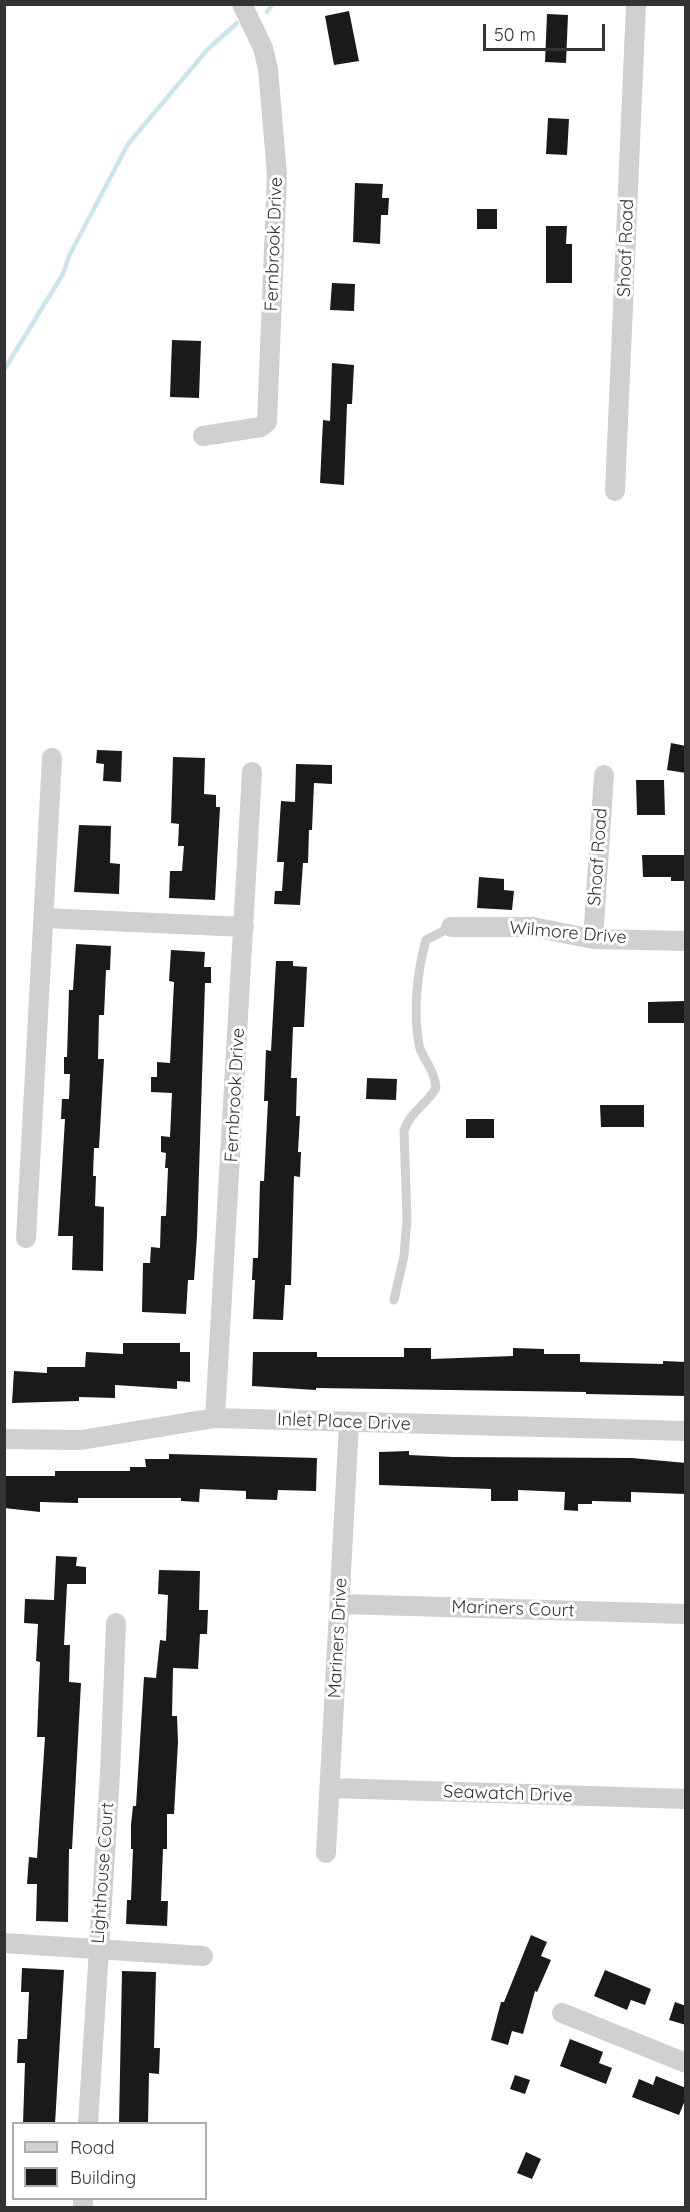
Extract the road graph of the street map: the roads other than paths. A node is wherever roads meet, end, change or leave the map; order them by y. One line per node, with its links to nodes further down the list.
1 (242, 4): 3 (street, Fernbrook Drive)
2 (636, 4): 4 (street, Shoaf Road)
3 (203, 436)
4 (615, 491)
5 (52, 758): 8 (street)
6 (252, 772): 9 (street, Fernbrook Drive)
7 (603, 775): 11 (street, Shoaf Road)
8 (44, 918): 9 (street); 13 (street)
9 (244, 927): 15 (street, Fernbrook Drive)
10 (451, 927): 11 (street, Wilmore Drive); 14 (lane)
11 (593, 939): 12 (street, Wilmore Drive)
12 (686, 941)
13 (26, 1238)
14 (394, 1300)
15 (215, 1418): 16 (street, Inlet Place Drive); 18 (street, Inlet Place Drive)
16 (349, 1423): 17 (street, Inlet Place Drive); 19 (street, Mariners Drive)
17 (686, 1431)
18 (4, 1438)
19 (340, 1604): 20 (street, Mariners Court); 22 (street, Mariners Drive)
20 (686, 1614)
21 (116, 1623): 26 (street, Lighthouse Court)
22 (330, 1788): 23 (street, Seawatch Drive); 24 (street, Mariners Drive)
23 (686, 1800)
24 (326, 1853)
25 (4, 1943): 26 (street)
26 (98, 1947): 27 (street); 30 (street, Lighthouse Court)
27 (203, 1956)
28 (562, 2013): 29 (street)
29 (686, 2063)
30 (88, 2122)

